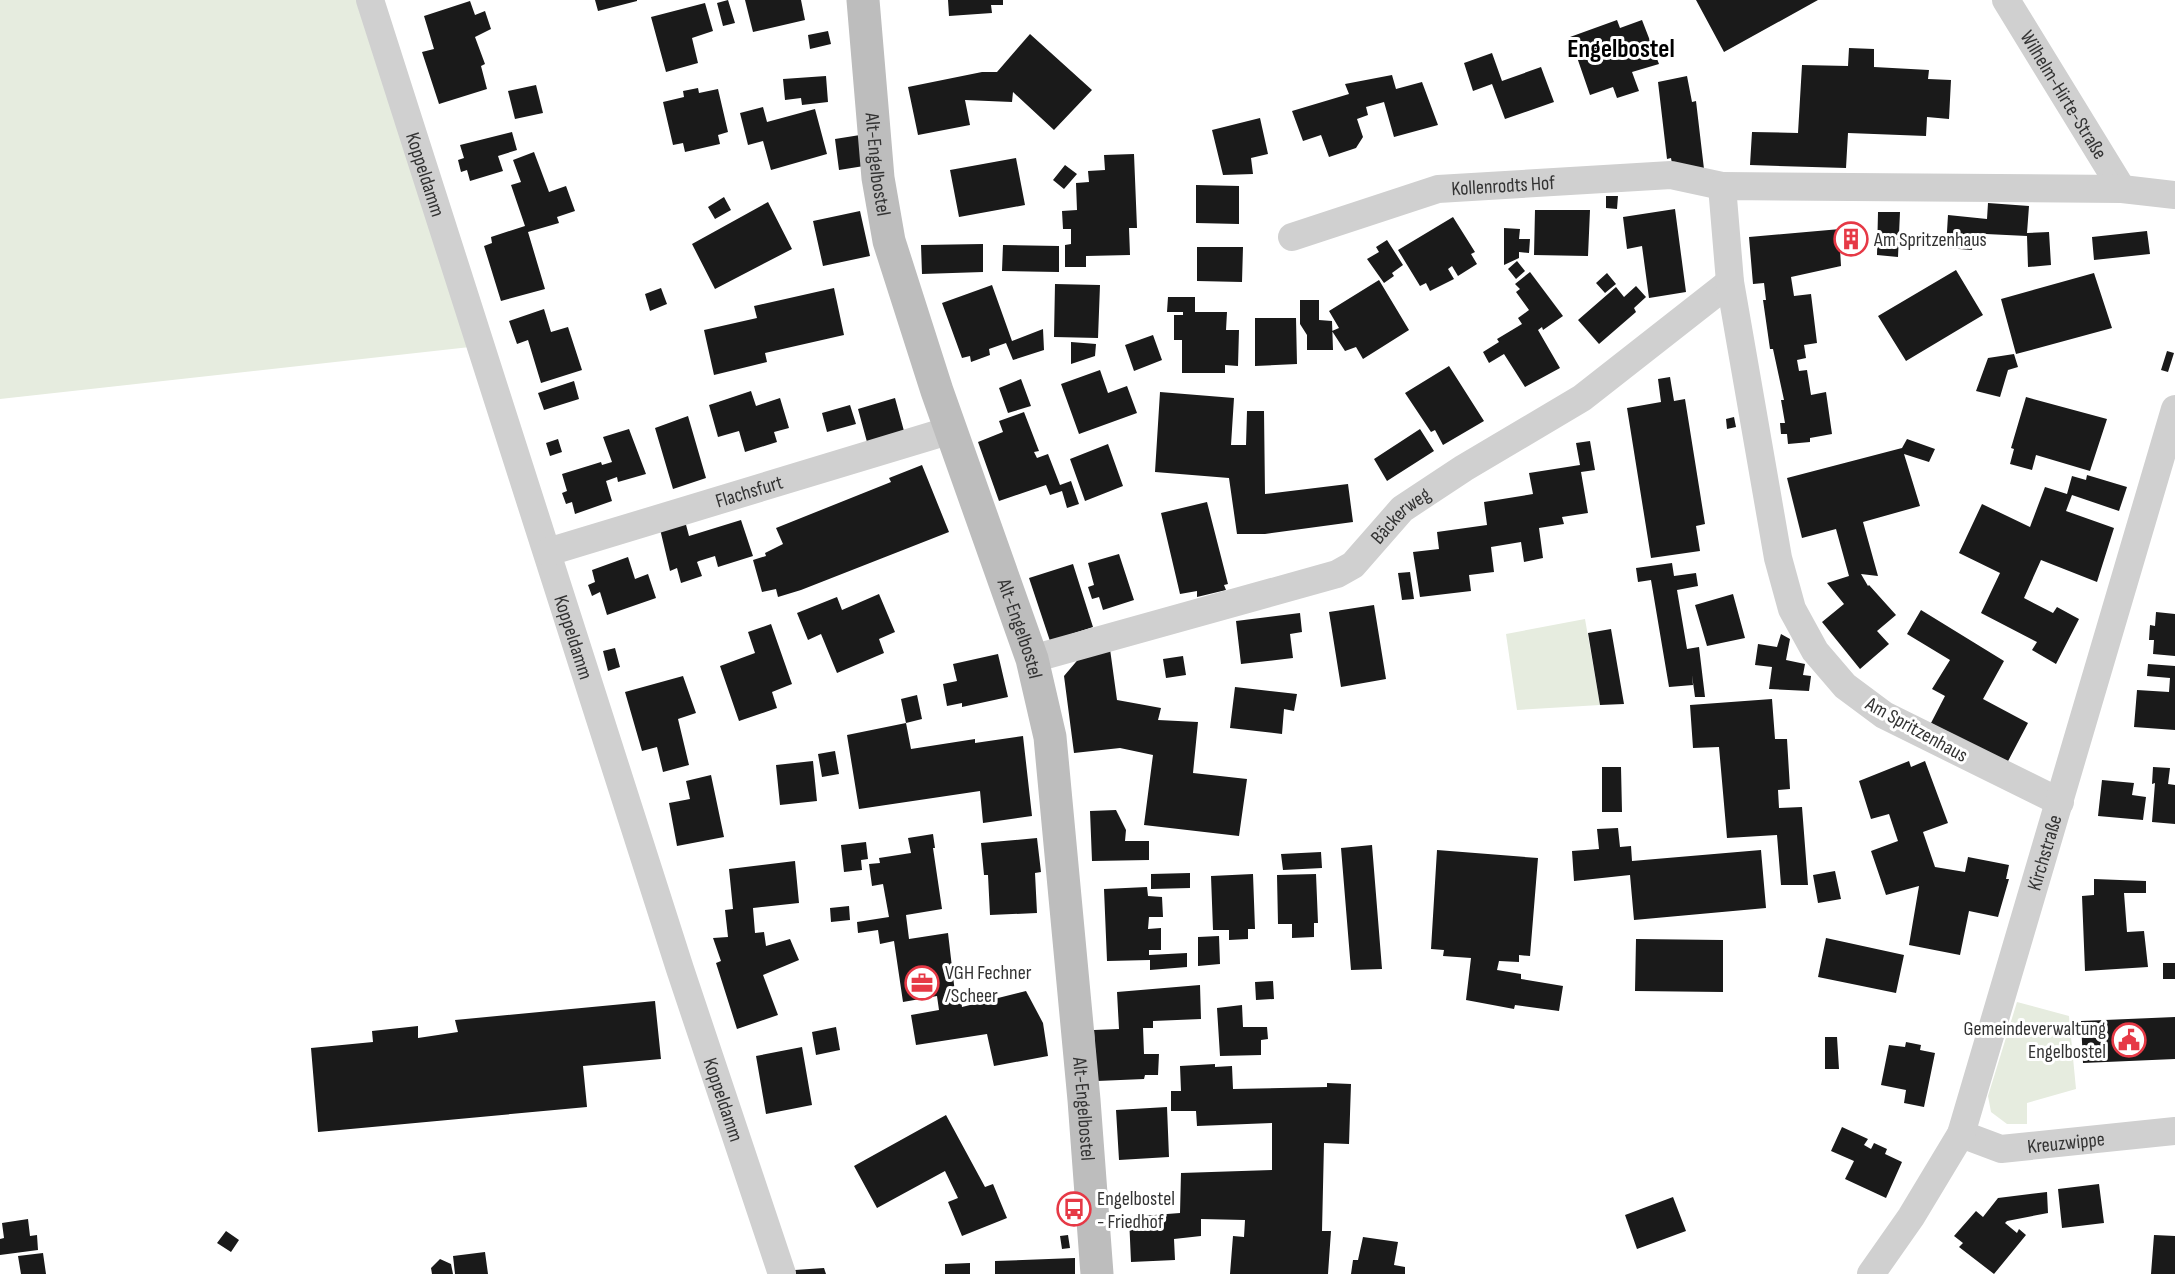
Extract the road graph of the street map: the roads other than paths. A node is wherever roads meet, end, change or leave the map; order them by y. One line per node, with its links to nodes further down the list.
1 (370, 0): 11 (street, Koppeldamm)
2 (863, 0): 10 (street, Alt-Engelbostel)
3 (2006, 0): 5 (street, Wilhelm-Hirte-Straße)
4 (1722, 186): 5 (street); 7 (street, Kollenrodts Hof); 8 (street, Am Spritzenhaus)
5 (2122, 189): 6 (street)
6 (2175, 195)
7 (1292, 237)
8 (1730, 282): 12 (street, Bäckerweg); 13 (street, Am Spritzenhaus)
9 (2175, 409): 13 (street, Kirchstraße)
10 (951, 430): 11 (street, Flachsfurt); 12 (street, Alt-Engelbostel)
11 (548, 552): 16 (street, Koppeldamm)
12 (1032, 659): 17 (street, Alt-Engelbostel)
13 (2060, 802): 15 (street, Kirchstraße)
14 (2175, 1131): 15 (street, Kreuzwippe)
15 (1961, 1134): 18 (street, Kirchstraße)
16 (782, 1274)
17 (1097, 1274)
18 (1871, 1274)

